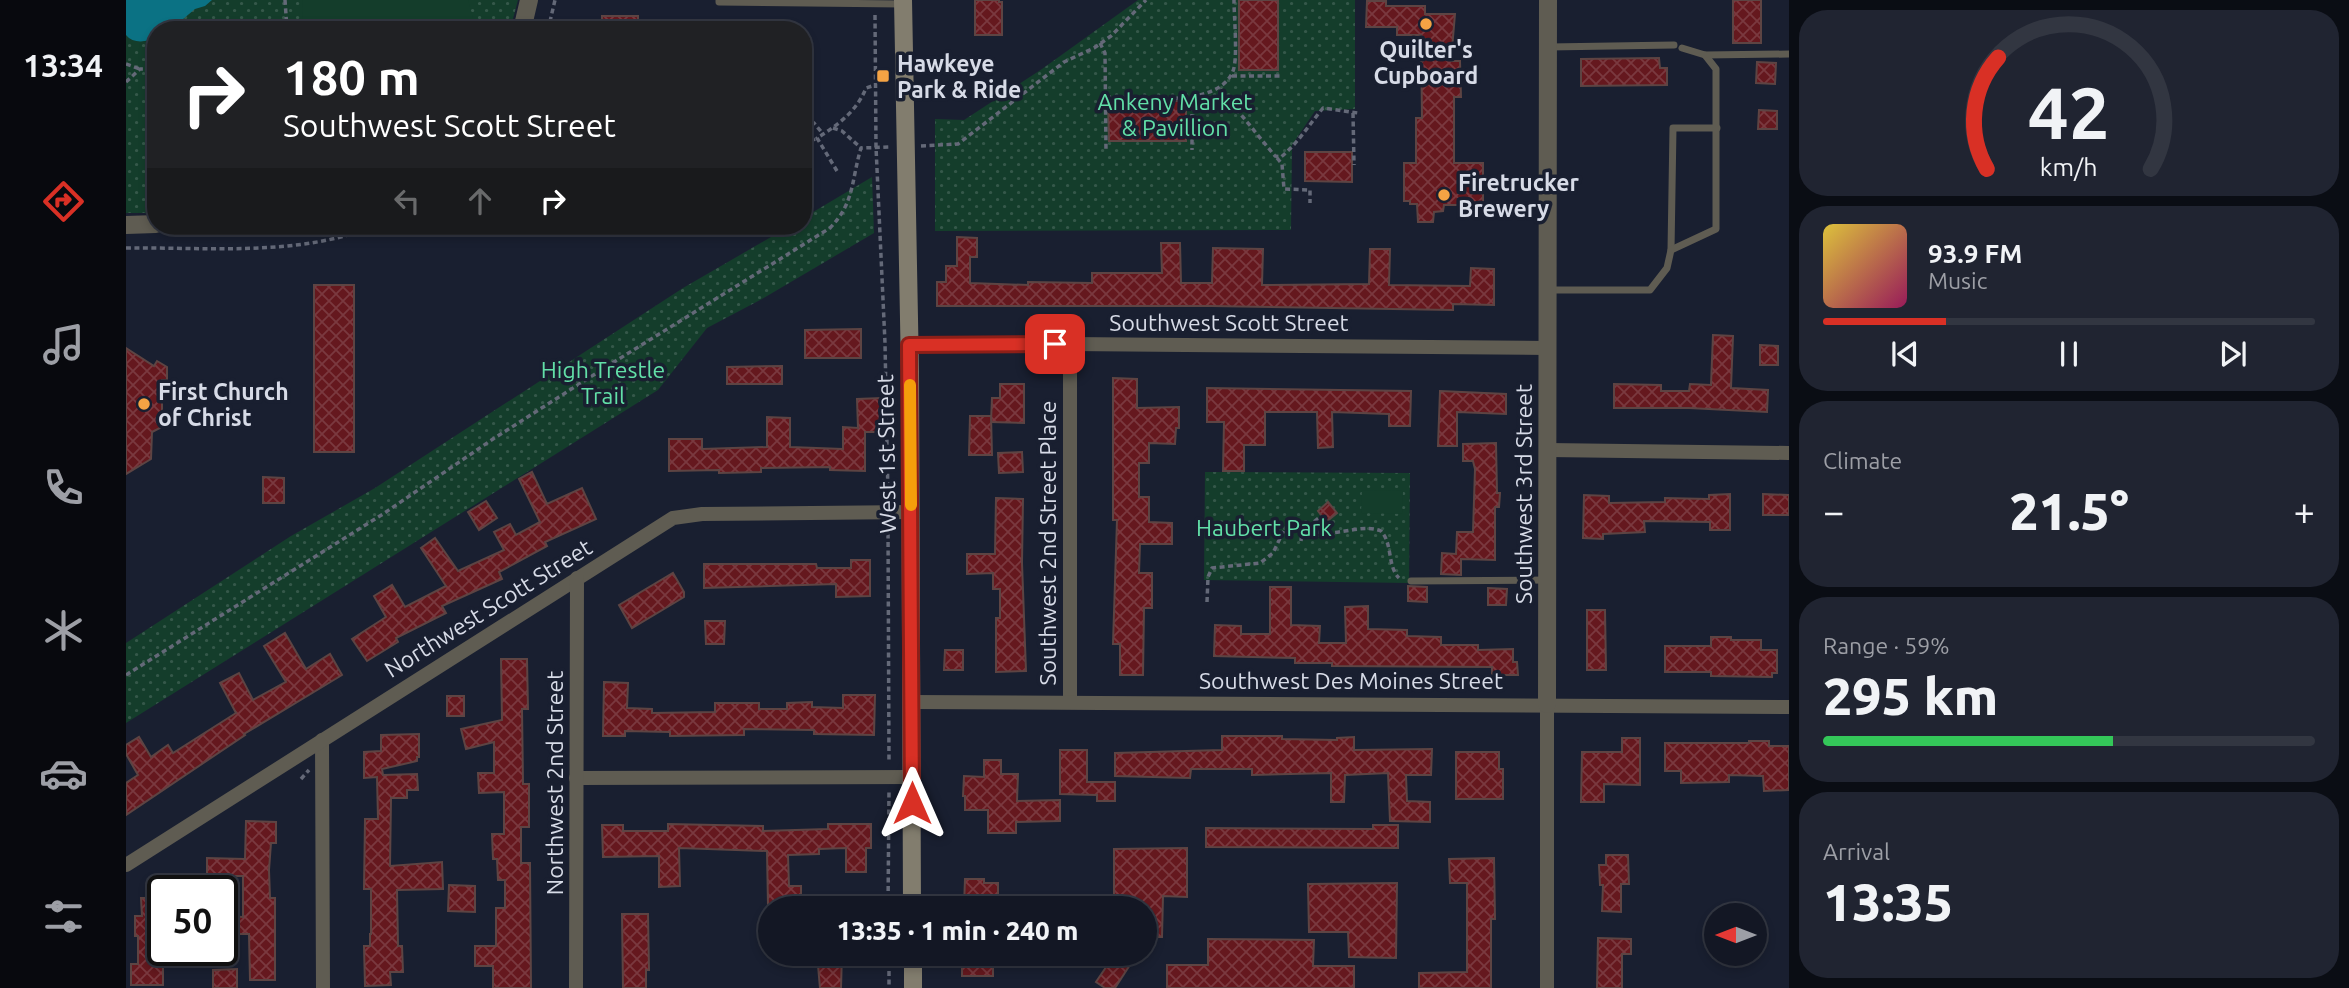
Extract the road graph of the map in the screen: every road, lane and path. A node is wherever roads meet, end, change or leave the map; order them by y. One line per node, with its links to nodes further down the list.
1 (285, 0): 10 (path)
2 (529, 0): 11 (street)
3 (555, 0): 12 (path)
4 (719, 0): 9 (lane)
5 (1146, 0): 13 (path)
6 (1234, 0): 20 (path)
7 (1548, 0): 14 (street, Southwest 3rd Street)
8 (903, 2): 9 (lane); 50 (main road, West 1st Street)
9 (875, 4): 23 (path)
10 (286, 21)
11 (524, 21)
12 (550, 21)
13 (1100, 43): 25 (path); 34 (path)
14 (1548, 47): 16 (lane); 48 (street, Southwest 3rd Street)
15 (1789, 54): 16 (lane)
16 (1705, 55): 29 (lane)
17 (126, 64): 18 (path)
18 (140, 69): 19 (path); 22 (path)
19 (147, 69)
20 (1231, 76): 21 (path); 24 (path)
21 (1282, 76)
22 (126, 82)
23 (875, 85): 28 (path); 35 (path)
24 (1220, 89): 26 (path); 39 (path)
25 (1106, 97): 26 (path); 38 (path)
26 (1192, 97): 37 (path)
27 (812, 122): 30 (path)
28 (833, 128): 30 (path); 36 (path)
29 (1717, 128): 47 (lane); 47 (lane)
30 (823, 134): 31 (path)
31 (817, 138): 32 (path); 41 (path)
32 (812, 140)
33 (887, 146): 35 (path)
34 (921, 146)
35 (876, 147): 36 (path); 54 (path)
36 (861, 148): 63 (path)
37 (1192, 150)
38 (1106, 152)
39 (1275, 156): 40 (path); 42 (path)
40 (1354, 165)
41 (837, 171)
42 (1310, 203)
43 (147, 224): 44 (street)
44 (126, 225)
45 (347, 235): 46 (path)
46 (126, 248)
47 (1671, 250): 48 (lane)
48 (1547, 290): 51 (street, Southwest 3rd Street)
49 (1070, 344): 50 (street, Southwest Scott Street); 51 (street, Southwest Scott Street); 64 (street, Southwest 2nd Street Place)
50 (909, 345): 55 (main road, West 1st Street)
51 (1548, 348): 52 (street, Southwest 3rd Street)
52 (1548, 450): 53 (street); 60 (street, Southwest 3rd Street)
53 (1789, 453)
54 (888, 512): 55 (street, Northwest Scott Street); 59 (street, Northwest Scott Street); 69 (path)
55 (911, 512): 65 (main road, West 1st Street)
56 (1320, 517): 57 (path)
57 (1306, 528): 58 (path); 61 (path); 62 (path)
58 (1301, 541)
59 (577, 578): 68 (street, Northwest Scott Street); 71 (street, Northwest 2nd Street)
60 (1548, 580): 61 (lane); 66 (street, Southwest 3rd Street)
61 (1412, 581)
62 (1207, 603)
63 (126, 675)
64 (1070, 701): 65 (street, Southwest Des Moines Street); 66 (street, Southwest Des Moines Street)
65 (912, 702): 70 (main road, West 1st Street)
66 (1547, 704): 67 (street, Southwest Des Moines Street); 81 (street, Southwest 3rd Street)
67 (1789, 707)
68 (322, 740): 72 (street, Northwest Scott Street); 77 (street)
69 (888, 777): 70 (street); 71 (street); 73 (path)
70 (912, 777): 74 (main road, West 1st Street)
71 (576, 778): 78 (street, Northwest 2nd Street)
72 (126, 865)
73 (888, 896)
74 (912, 896)
75 (889, 966): 79 (path)
76 (913, 966): 80 (main road)
77 (323, 988)
78 (576, 988)
79 (889, 988)
80 (913, 988)
81 (1547, 988)

